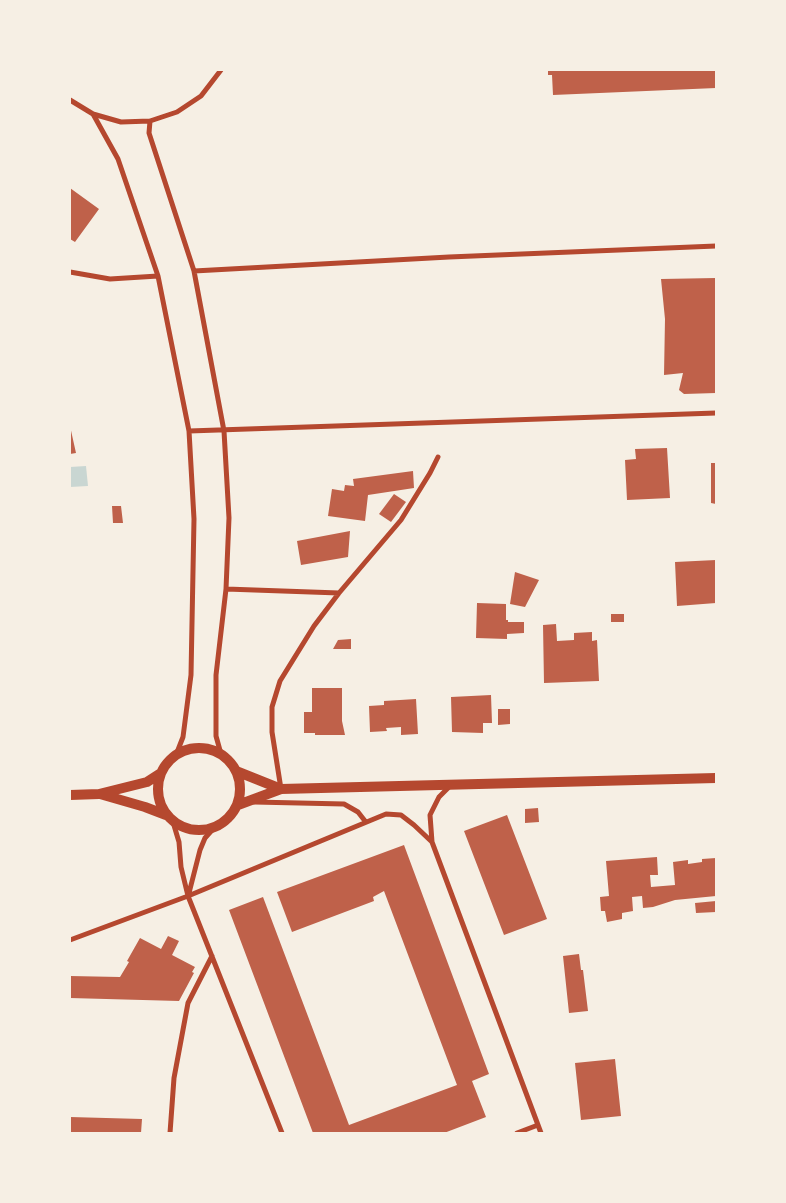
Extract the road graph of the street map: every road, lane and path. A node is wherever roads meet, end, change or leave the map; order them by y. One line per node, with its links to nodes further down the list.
1 (221, 70): 4 (street)
2 (70, 100): 3 (street)
3 (93, 114): 4 (street); 8 (street)
4 (150, 121): 6 (street)
5 (716, 246): 6 (street)
6 (194, 271): 10 (street)
7 (70, 272): 8 (street)
8 (158, 276): 11 (street)
9 (716, 413): 10 (street)
10 (224, 430): 11 (street); 13 (street)
11 (190, 431): 16 (street)
12 (438, 458): 14 (street)
13 (226, 589): 14 (street); 15 (street)
14 (339, 593): 21 (street)
15 (221, 754): 16 (main road); 17 (main road)
16 (176, 755): 18 (main road)
17 (236, 771): 21 (main road); 25 (main road)
18 (161, 773): 22 (main road); 26 (main road)
19 (716, 778): 20 (main road)
20 (450, 786): 21 (main road); 29 (street)
21 (282, 790): 24 (main road)
22 (99, 794): 23 (main road); 26 (main road)
23 (70, 795)
24 (248, 802): 25 (main road); 27 (street)
25 (238, 806): 28 (main road)
26 (170, 818): 28 (main road); 30 (street)
27 (365, 822): 29 (street); 30 (street)
28 (213, 829): 30 (street)
29 (432, 842): 33 (street)
30 (188, 896): 31 (street); 32 (street)
31 (70, 940)
32 (212, 956): 34 (street); 35 (street)
33 (538, 1125): 36 (street); 37 (street)
34 (170, 1133)
35 (282, 1133)
36 (517, 1133)
37 (541, 1133)

